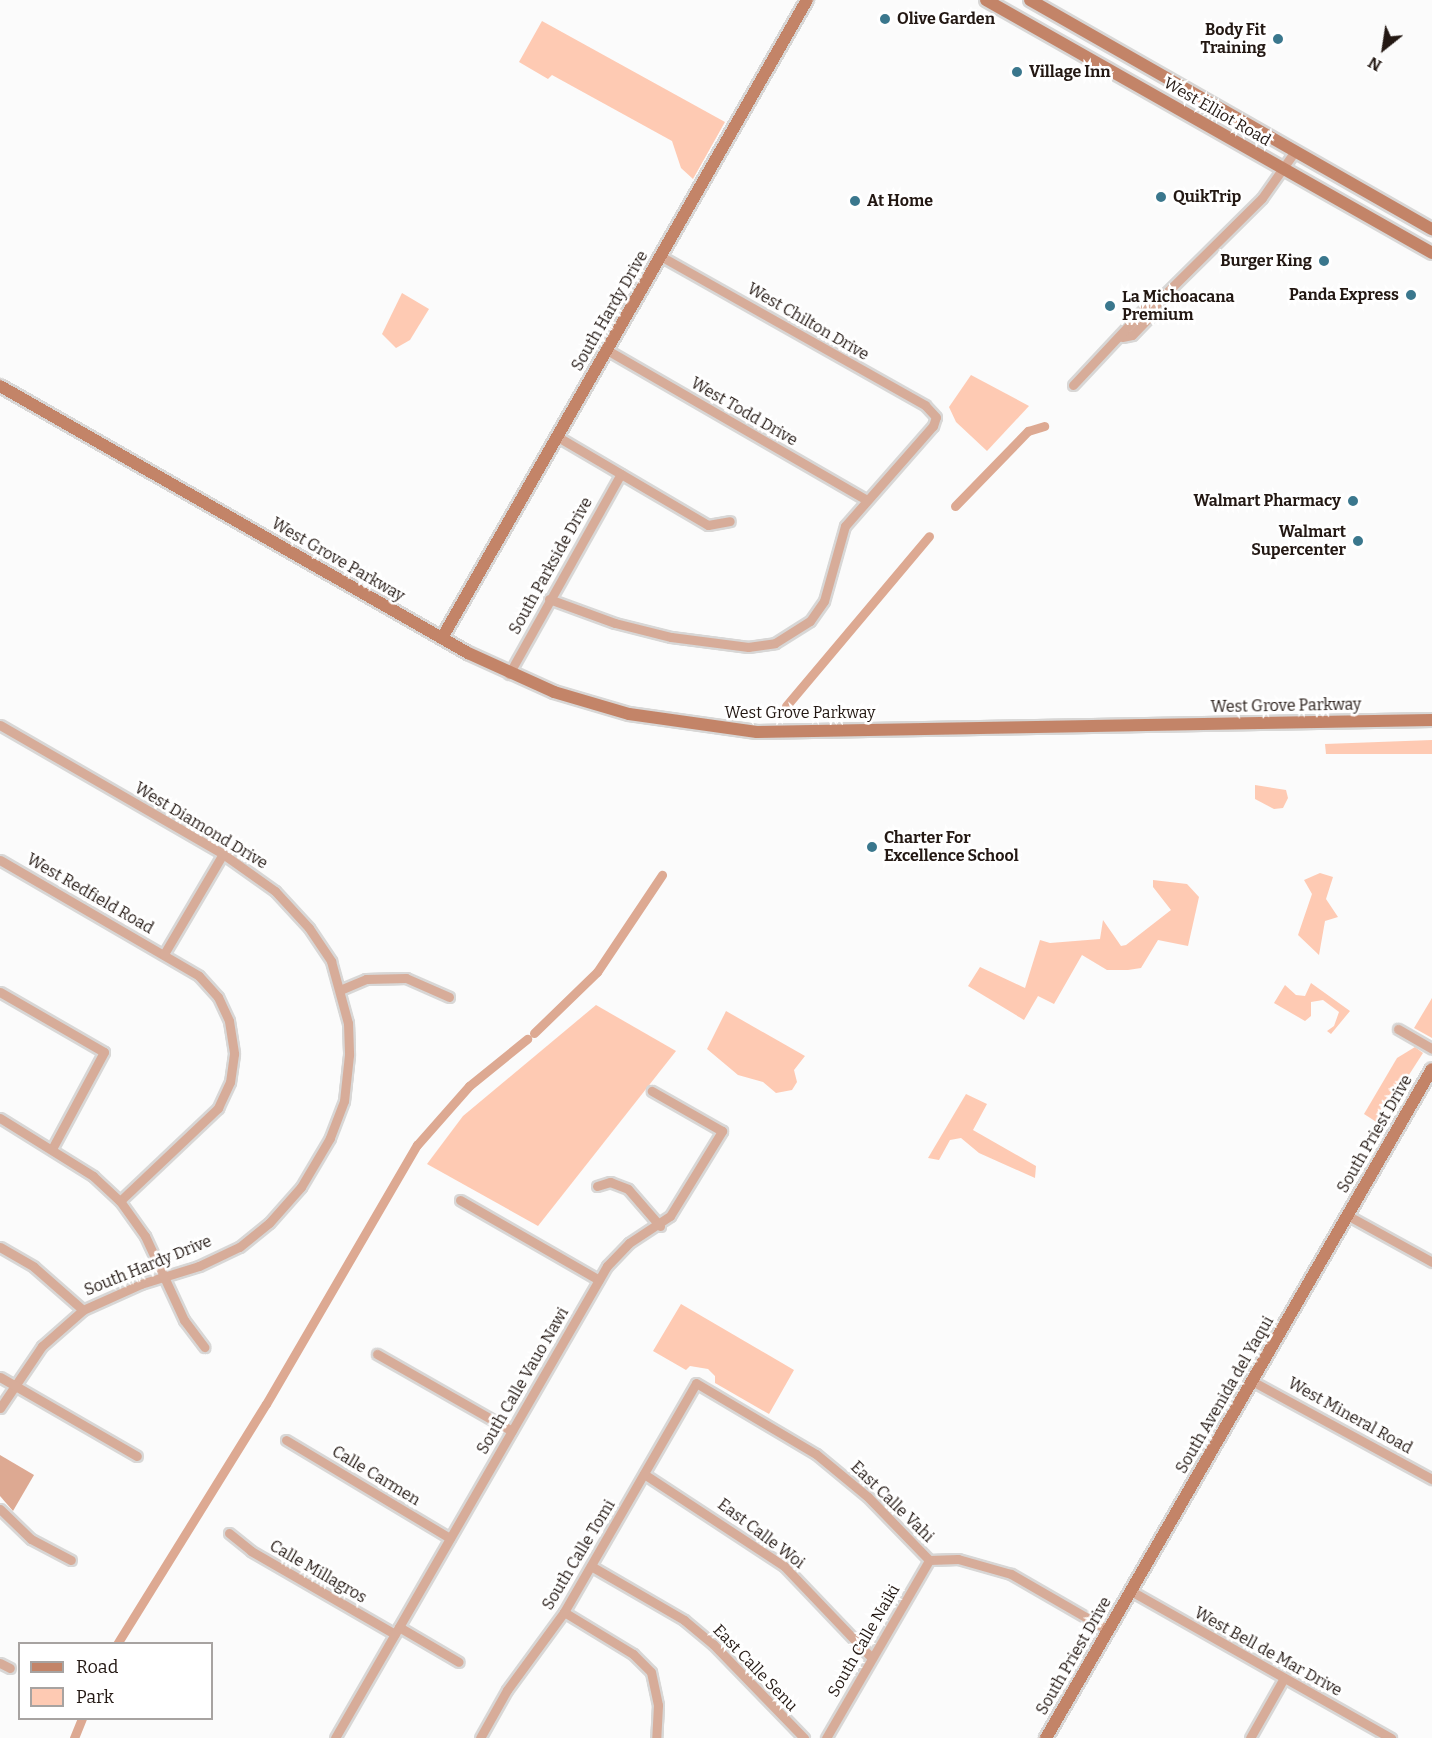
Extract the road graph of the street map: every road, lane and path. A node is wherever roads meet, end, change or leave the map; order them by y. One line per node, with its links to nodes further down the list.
1 (807, 0): 8 (street, South Hardy Drive)
2 (986, 0): 5 (street, West Elliot Road)
3 (1030, 0): 4 (street, West Elliot Road)
4 (1295, 151): 5 (street); 6 (street, West Elliot Road)
5 (1284, 170): 7 (street, West Elliot Road); 10 (street)
6 (1432, 229)
7 (1432, 254)
8 (661, 256): 9 (street, South Hardy Drive); 14 (street, West Chilton Drive)
9 (607, 350): 12 (street, South Hardy Drive); 14 (street, West Todd Drive)
10 (1073, 385)
11 (0, 386): 17 (street, West Grove Parkway)
12 (558, 437): 13 (street); 17 (street, South Hardy Drive)
13 (621, 474): 15 (street); 16 (street, South Parkside Drive)
14 (865, 500): 16 (street)
15 (730, 521)
16 (549, 599): 18 (street, South Parkside Drive)
17 (442, 638): 18 (street, West Grove Parkway)
18 (509, 674): 19 (street, West Grove Parkway)
19 (1432, 720)
20 (0, 725): 21 (street, West Diamond Drive)
21 (223, 854): 23 (street); 24 (street, West Diamond Drive)
22 (0, 860): 23 (street, West Redfield Road)
23 (164, 954): 35 (street, West Redfield Road)
24 (340, 990): 26 (street); 40 (street, South Hardy Drive)
25 (0, 992): 32 (street)
26 (449, 997)
27 (1398, 1029): 28 (street)
28 (1432, 1049)
29 (1432, 1069): 36 (street, South Priest Drive)
30 (652, 1091): 37 (street, South Calle Vauo Nawi)
31 (0, 1118): 32 (street)
32 (52, 1149): 35 (street)
33 (597, 1186): 37 (street)
34 (460, 1200): 41 (street)
35 (120, 1201): 40 (street)
36 (1347, 1215): 39 (street); 46 (street, South Avenida del Yaqui)
37 (660, 1226): 41 (street, South Calle Vauo Nawi)
38 (0, 1247): 42 (street)
39 (1432, 1262)
40 (165, 1276): 42 (street, South Hardy Drive); 43 (street)
41 (599, 1280): 50 (street, South Calle Vauo Nawi)
42 (83, 1310): 48 (street, South Hardy Drive)
43 (204, 1347)
44 (376, 1354): 50 (street)
45 (0, 1377): 48 (street)
46 (1252, 1381): 54 (street, West Mineral Road); 61 (street, South Avenida del Yaqui)
47 (696, 1383): 53 (street, South Calle Tomi); 59 (street, East Calle Vahi)
48 (14, 1385): 49 (street, South Hardy Drive); 52 (street)
49 (0, 1408)
50 (512, 1431): 57 (street, South Calle Vauo Nawi)
51 (286, 1440): 57 (street, Calle Carmen)
52 (137, 1456)
53 (644, 1474): 60 (street, South Calle Tomi); 65 (street, East Calle Woi)
54 (1432, 1479)
55 (0, 1509): 58 (street)
56 (229, 1533): 64 (street, Calle Millagros)
57 (450, 1538): 64 (street, South Calle Vauo Nawi)
58 (71, 1560)
59 (929, 1560): 63 (street, East Calle Vahi); 65 (street, South Calle Naiki)
60 (591, 1566): 62 (street, South Calle Tomi); 73 (street, East Calle Senu)
61 (1131, 1591): 63 (street, South Priest Drive); 69 (street, West Bell de Mar Drive)
62 (564, 1612): 71 (street, South Calle Tomi); 72 (street)
63 (1108, 1630): 75 (street, South Priest Drive)
64 (397, 1631): 66 (street, Calle Millagros); 70 (street, South Calle Vauo Nawi)
65 (872, 1658): 74 (street, South Calle Naiki)
66 (459, 1662)
67 (0, 1663): 68 (street)
68 (10, 1668)
69 (1284, 1678): 76 (street); 77 (street, West Bell de Mar Drive)
70 (335, 1738)
71 (480, 1738)
72 (656, 1738)
73 (804, 1738)
74 (826, 1738)
75 (1046, 1738)
76 (1250, 1738)
77 (1391, 1738)

